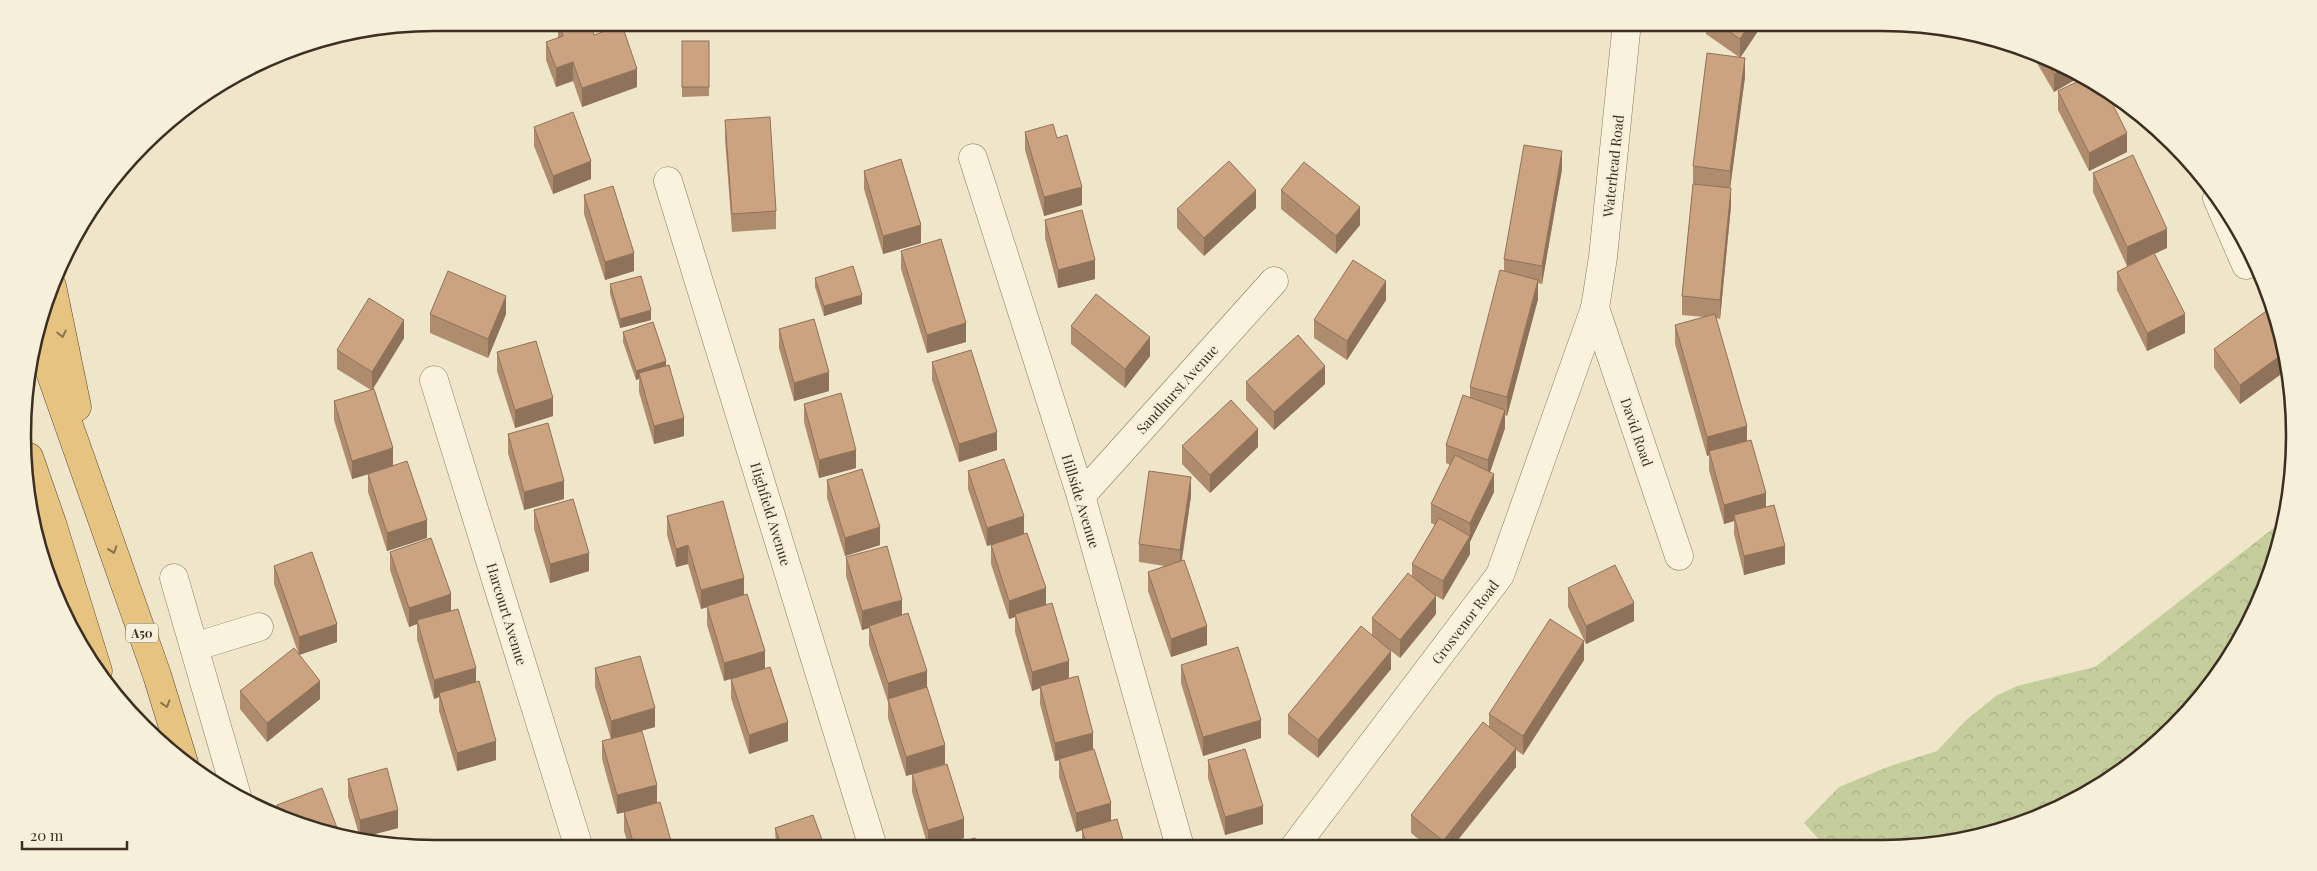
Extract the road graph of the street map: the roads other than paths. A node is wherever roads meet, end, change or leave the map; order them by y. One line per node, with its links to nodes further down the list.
1 (1626, 31): 8 (street, Waterhead Road)
2 (973, 158): 12 (street, Hillside Avenue)
3 (668, 181): 24 (street, Highfield Avenue)
4 (2233, 235): 5 (street)
5 (2246, 265)
6 (1274, 281): 12 (street, Sandhurst Avenue)
7 (55, 300): 13 (highway, one-way to 13)
8 (1595, 308): 15 (street, David Road); 26 (street, Grosvenor Road)
9 (41, 347): 13 (highway, A50)
10 (434, 380): 23 (street, Harcourt Avenue)
11 (33, 471): 17 (highway)
12 (1080, 496): 25 (street, Hillside Avenue)
13 (97, 504): 21 (highway, A50, one-way to 21)
14 (45, 541): 17 (highway)
15 (1679, 556)
16 (174, 578): 20 (street)
17 (74, 597): 19 (highway)
18 (259, 628): 20 (street)
19 (90, 645)
20 (194, 647): 22 (street)
21 (180, 748)
22 (234, 787)
23 (577, 840)
24 (871, 840)
25 (1178, 840)
26 (1300, 840)

